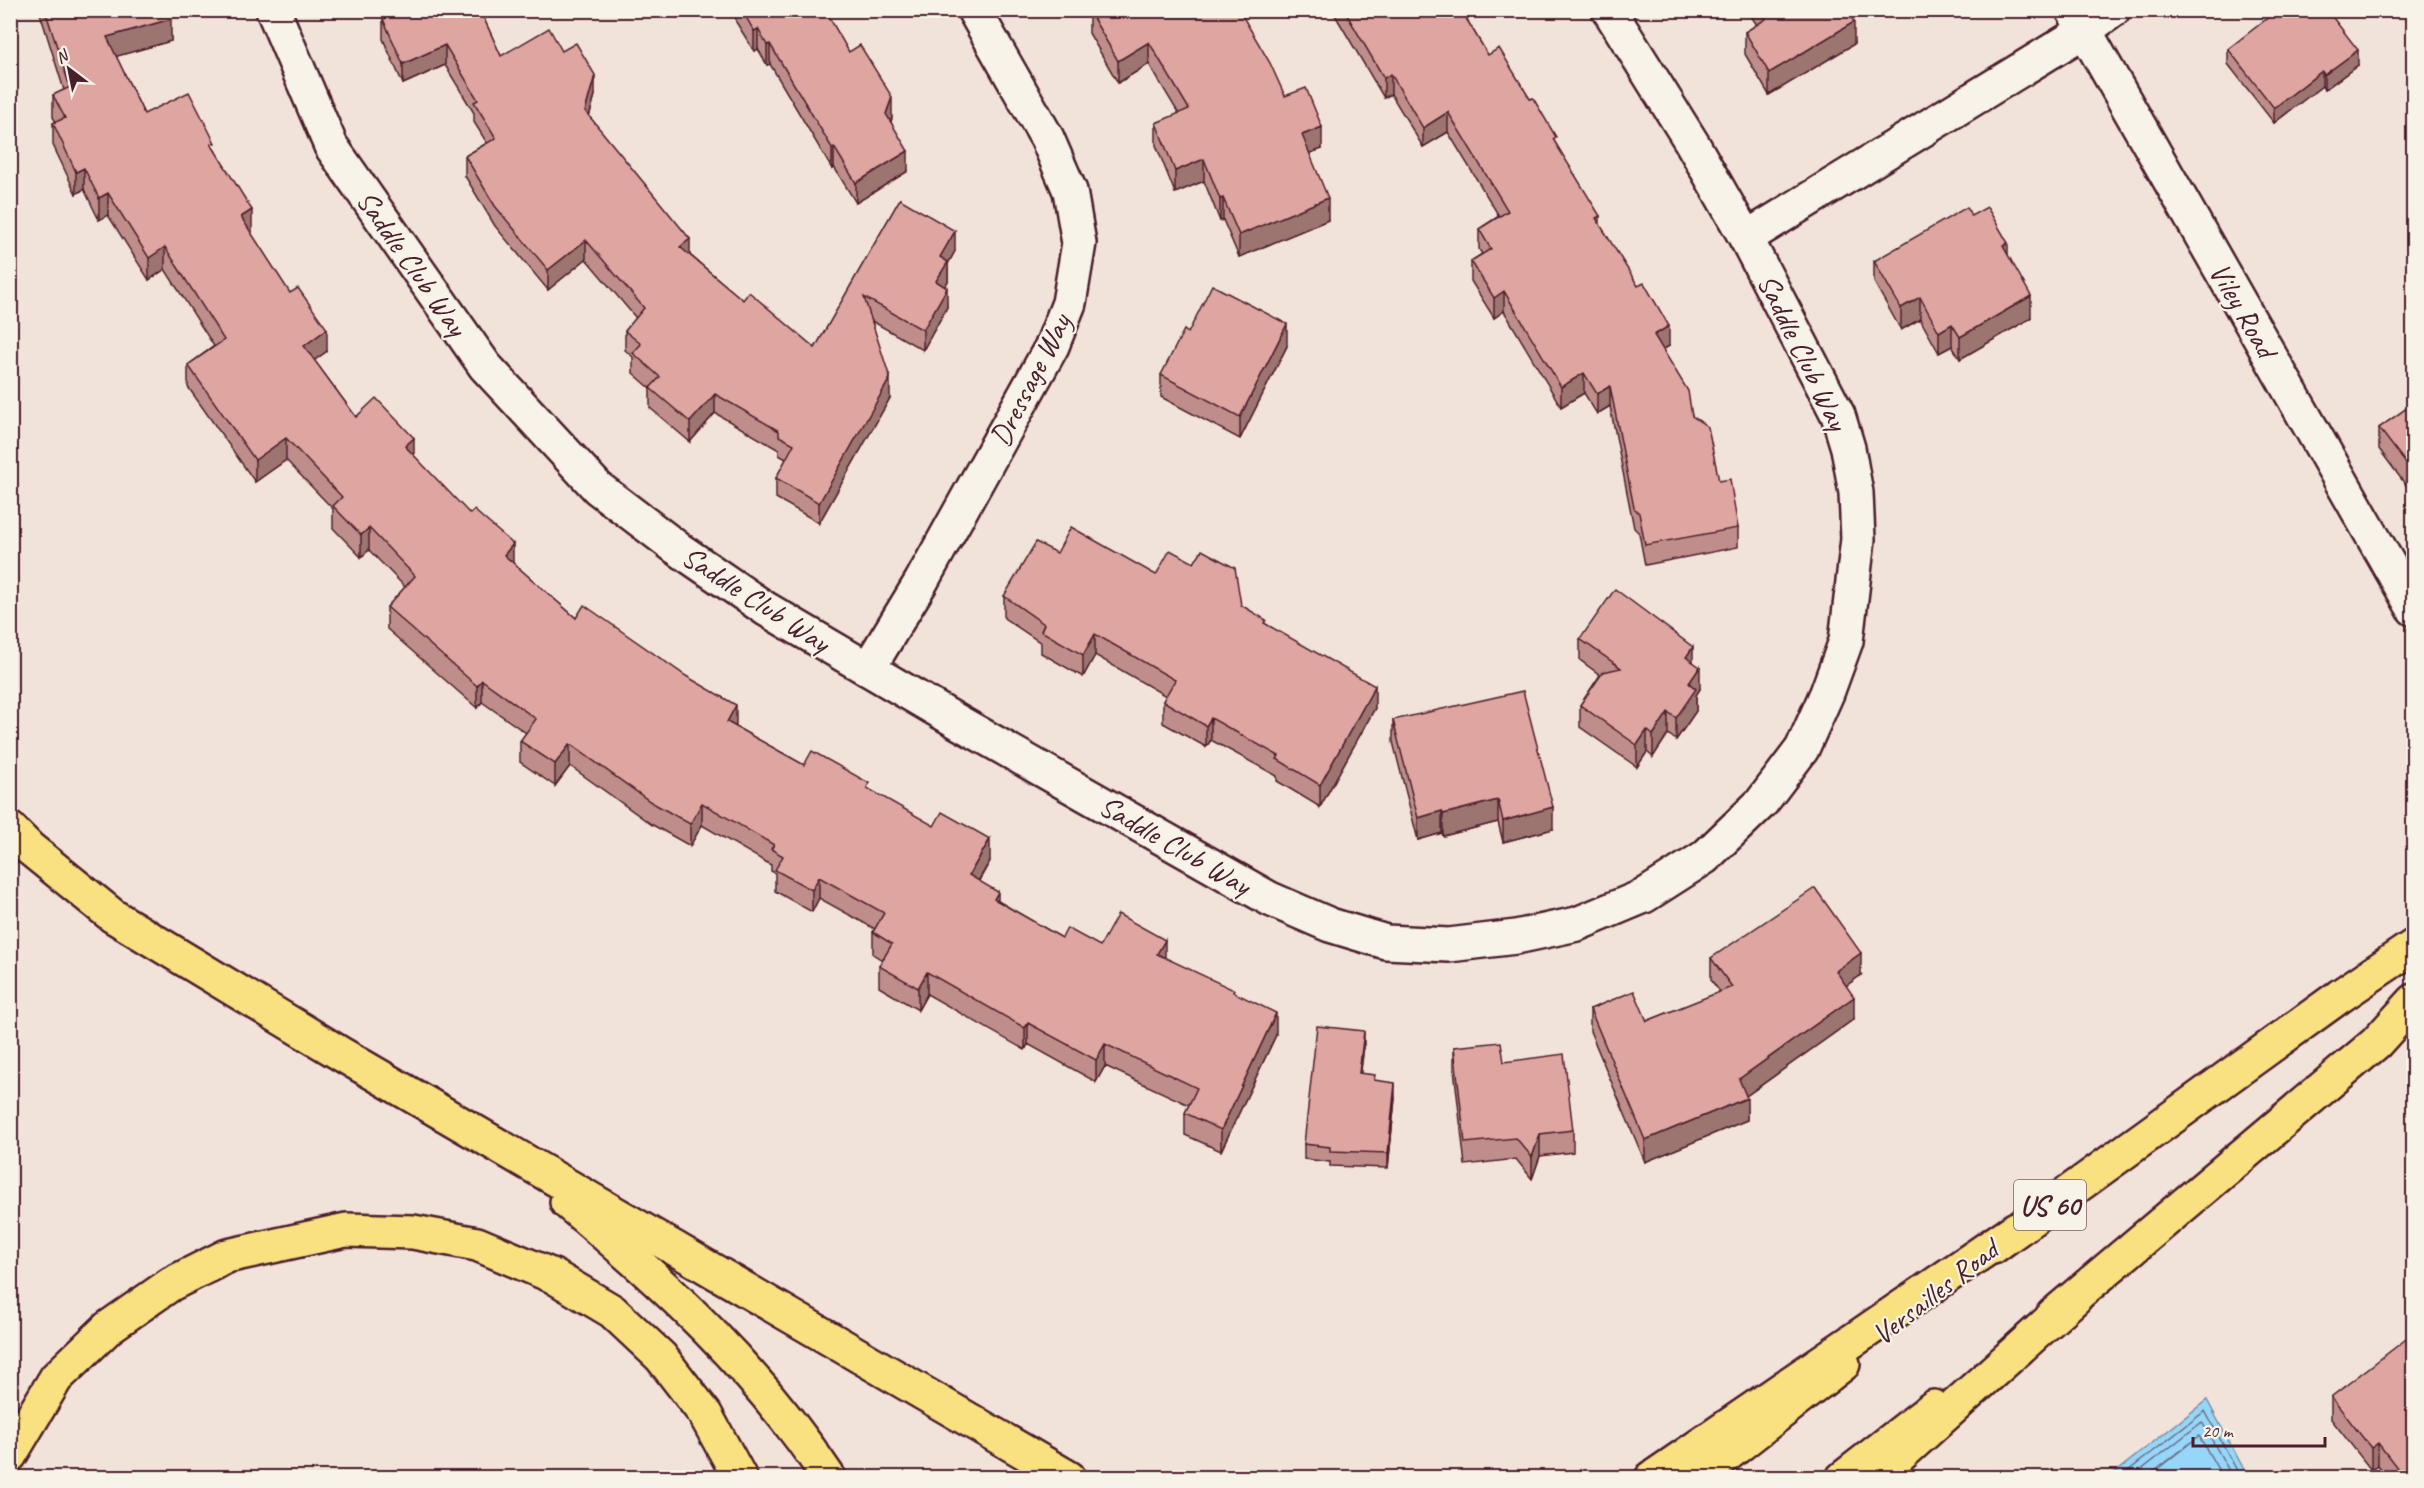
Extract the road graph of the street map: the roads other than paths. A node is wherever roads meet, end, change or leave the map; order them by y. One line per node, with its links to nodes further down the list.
1 (273, 10): 8 (street, Saddle Club Way)
2 (974, 10): 8 (street, Dressage Way)
3 (1609, 10): 6 (street, Saddle Club Way)
4 (2113, 10): 5 (street, Saddle Club Way)
5 (2079, 21): 6 (street, Saddle Club Way); 7 (street, Viley Road)
6 (1746, 238): 8 (street, Saddle Club Way)
7 (2414, 609)
8 (868, 669)
9 (10, 829): 12 (main road)
10 (2414, 946): 13 (main road, Versailles Road / US 60)
11 (2414, 1001): 14 (main road, US 60)
12 (491, 1140): 17 (main road); 18 (main road)
13 (2016, 1229): 19 (main road); 20 (main road, Versailles Road / US 60)
14 (2075, 1298): 21 (main road, US 60); 22 (main road)
15 (10, 1455): 16 (main road)
16 (740, 1478)
17 (829, 1478)
18 (1069, 1478)
19 (1652, 1478)
20 (1697, 1478)
21 (1843, 1478)
22 (1875, 1478)

